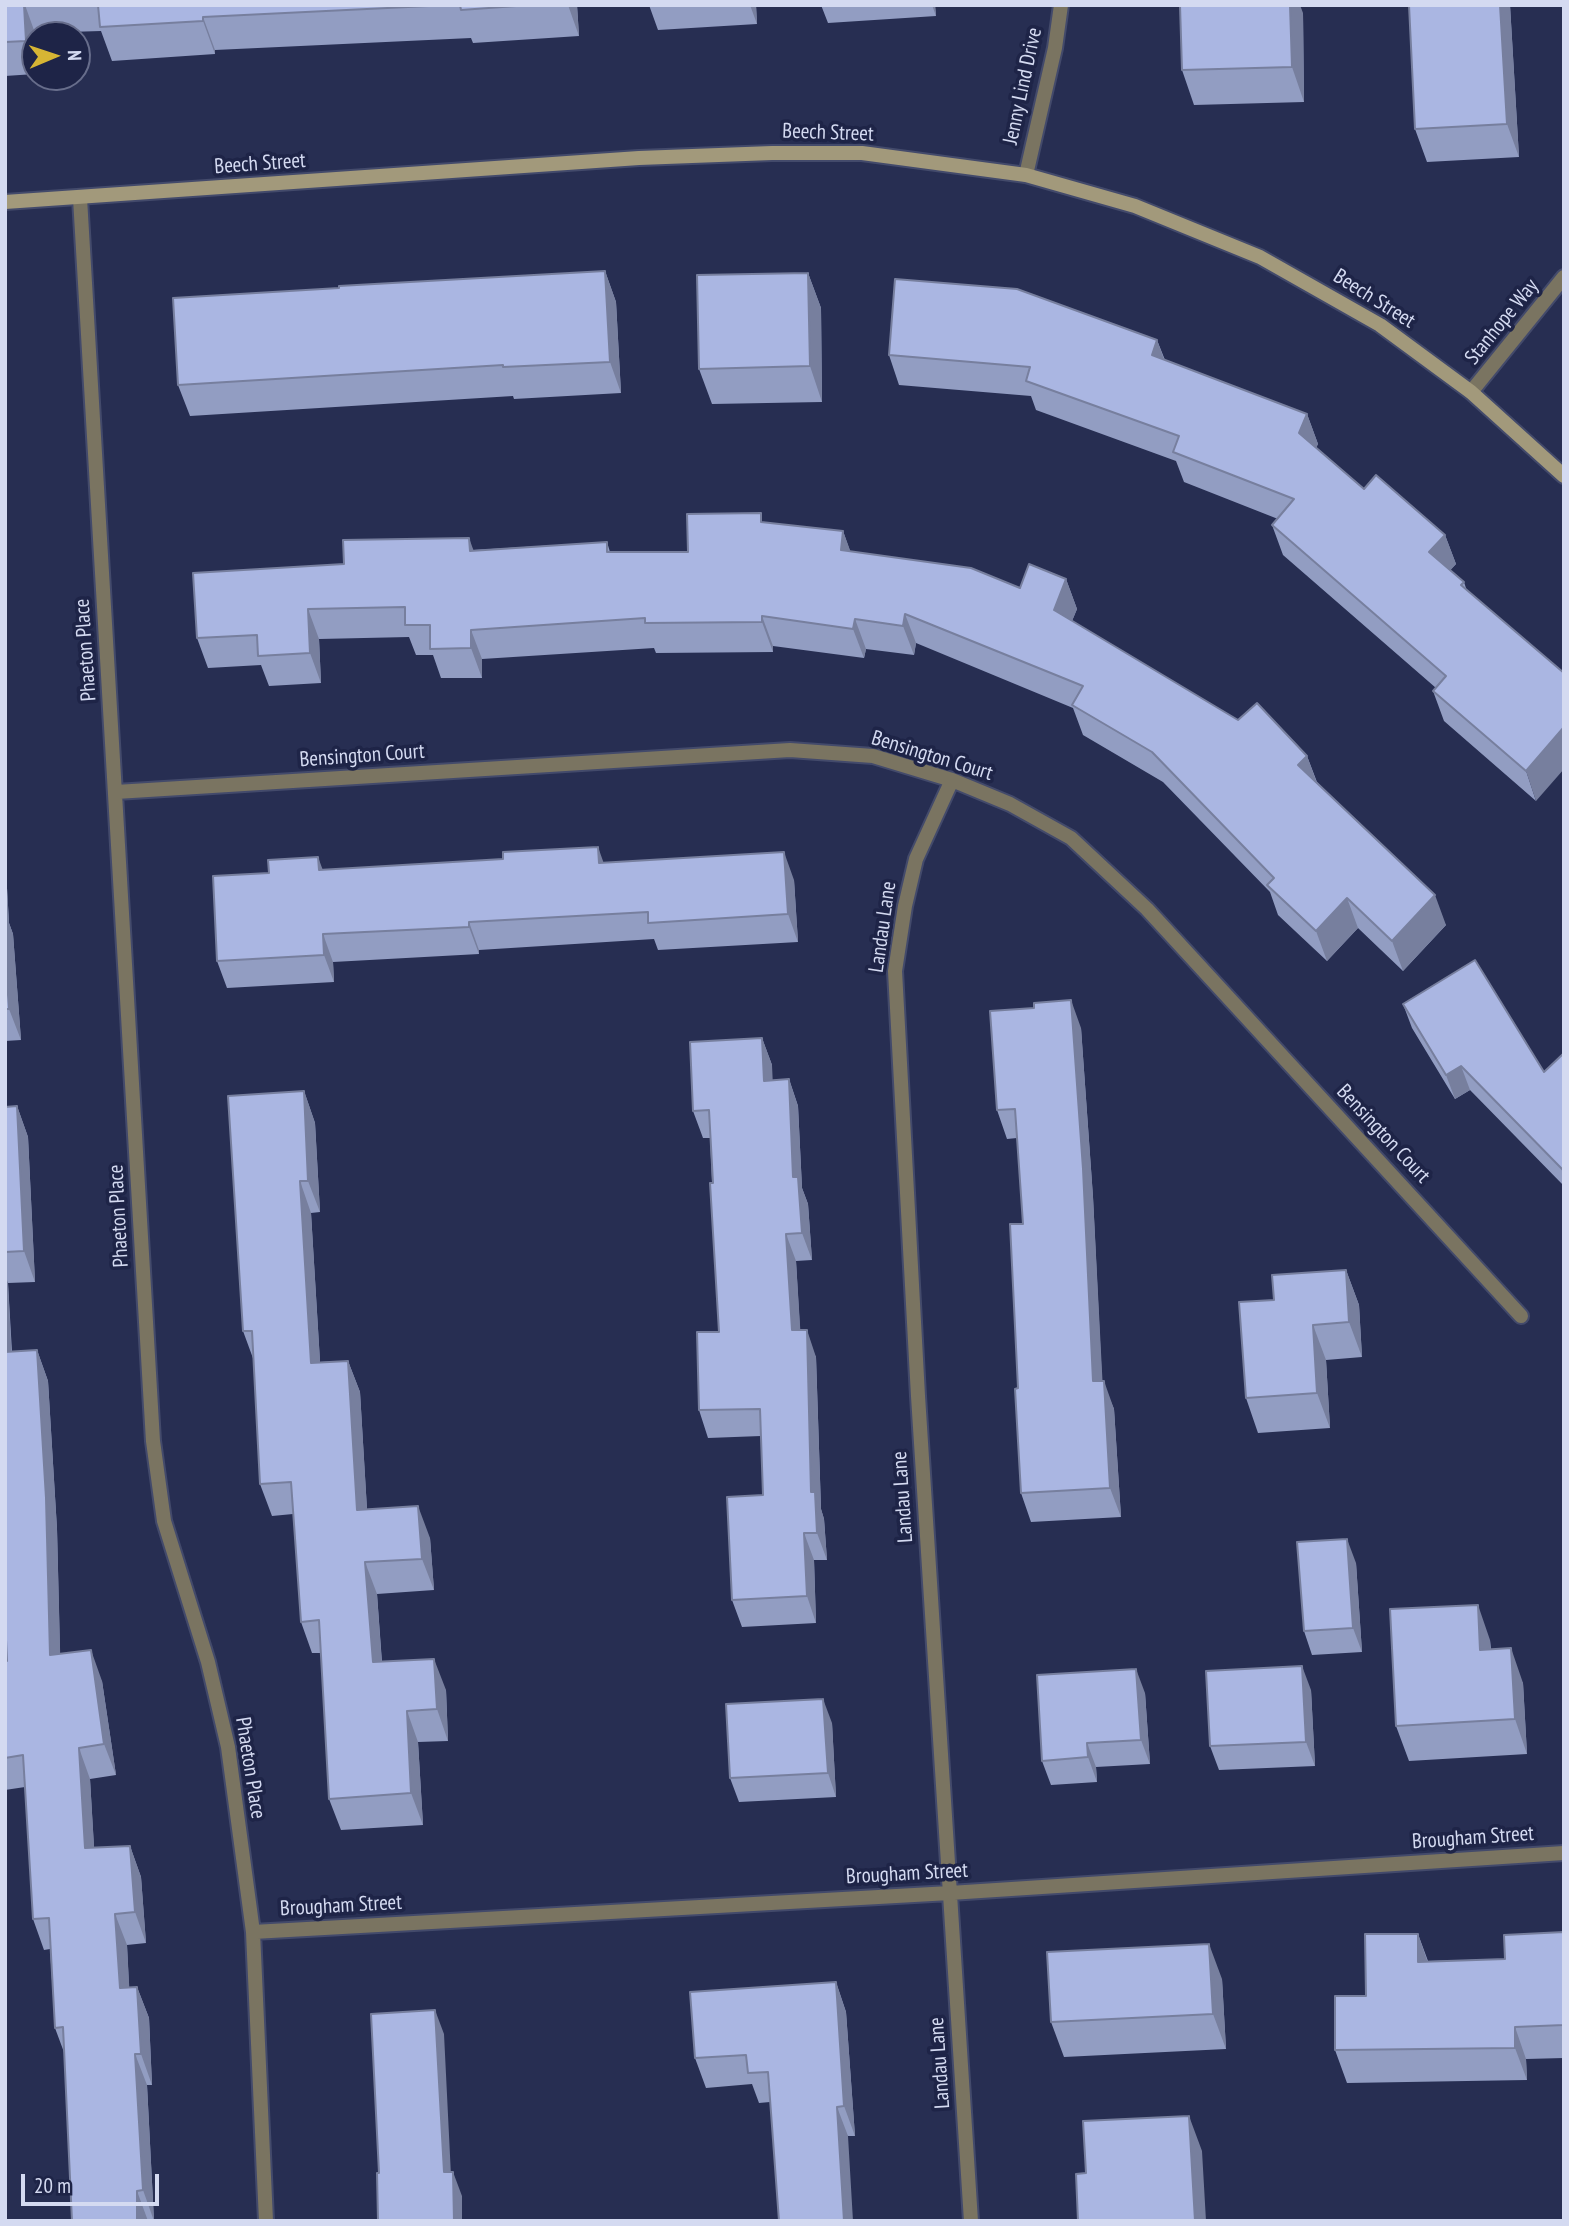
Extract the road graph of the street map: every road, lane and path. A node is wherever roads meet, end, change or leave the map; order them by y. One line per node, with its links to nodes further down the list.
1 (1061, 5): 2 (street, Jenny Lind Drive)
2 (1026, 175): 3 (street, Beech Street); 6 (street, Beech Street)
3 (80, 198): 4 (street, Beech Street); 9 (street, Phaeton Place)
4 (5, 202)
5 (1564, 277): 6 (street, Stanhope Way)
6 (1471, 392): 7 (street, Beech Street)
7 (1564, 476)
8 (953, 780): 9 (street, Bensington Court); 10 (street, Bensington Court); 12 (street, Landau Lane)
9 (116, 792): 13 (street, Phaeton Place)
10 (1521, 1316)
11 (1564, 1853): 12 (street, Brougham Street)
12 (950, 1893): 13 (street, Brougham Street); 15 (street, Landau Lane)
13 (253, 1932): 14 (street, Phaeton Place)
14 (266, 2221)
15 (971, 2221)

